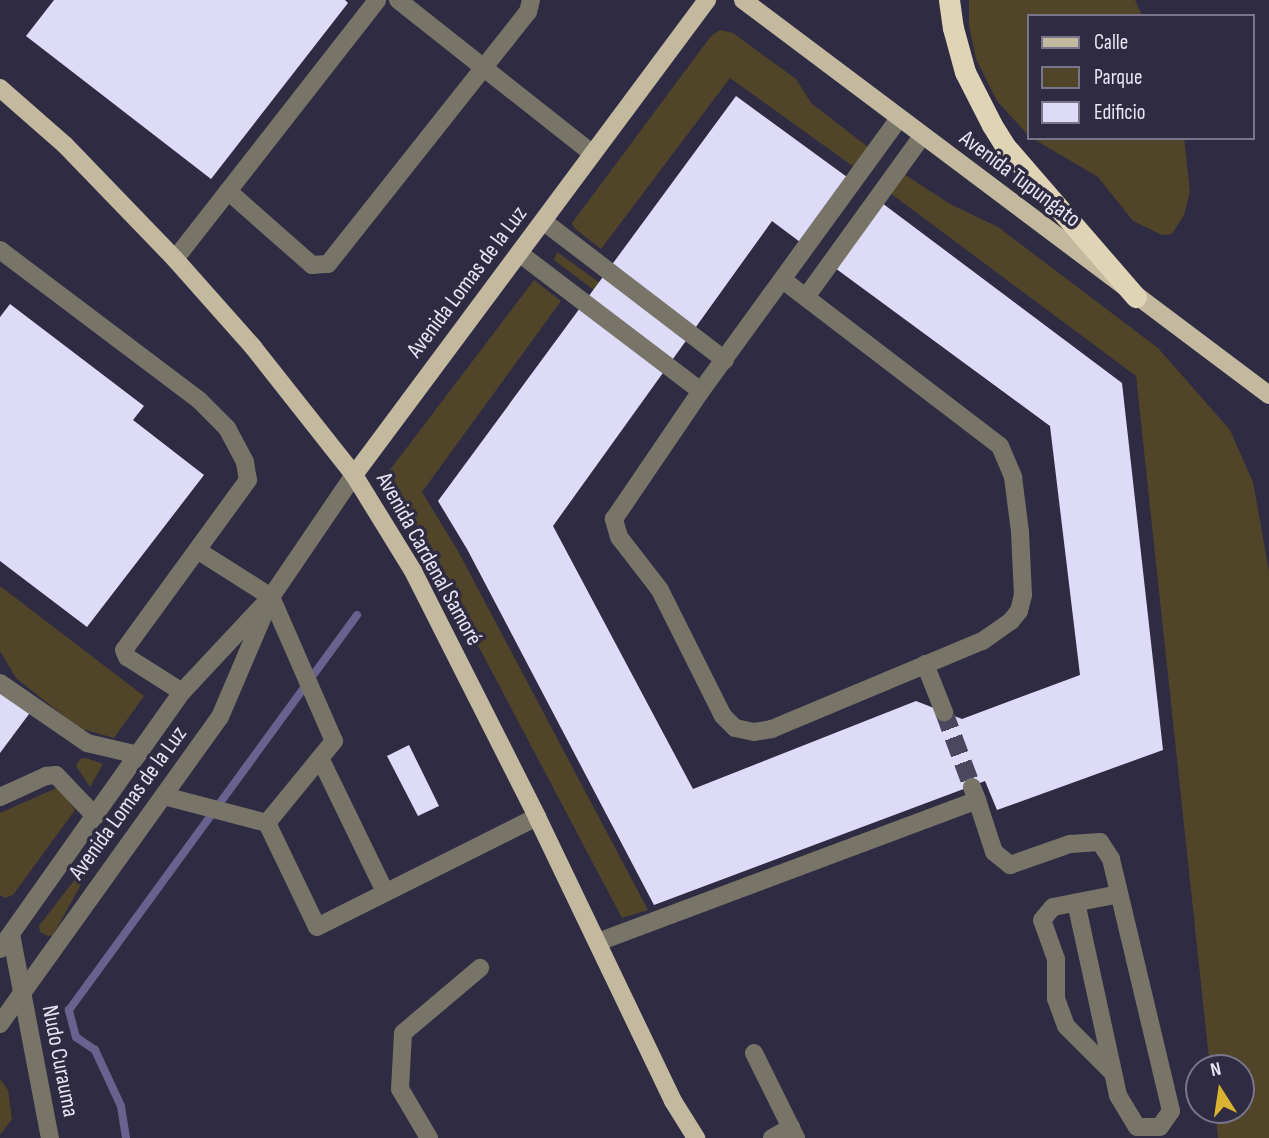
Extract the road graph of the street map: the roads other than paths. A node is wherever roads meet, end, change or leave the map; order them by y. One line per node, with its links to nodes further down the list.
1 (377, 0): 12 (street)
2 (398, 0): 7 (street)
3 (531, 0): 7 (street)
4 (707, 0): 11 (main road, Avenida Lomas de la Luz)
5 (743, 0): 9 (main road, Avenida Tupungato)
6 (950, 0): 19 (highway)
7 (483, 66): 11 (street); 12 (street)
8 (0, 88): 16 (main road, Avenida Cardenal Samoré)
9 (899, 118): 10 (main road, Avenida Tupungato); 17 (street)
10 (922, 136): 18 (street); 19 (main road, Avenida Tupungato)
11 (593, 154): 13 (main road, Avenida Lomas de la Luz)
12 (228, 191): 16 (street)
13 (543, 220): 15 (main road, Avenida Lomas de la Luz); 20 (street)
14 (0, 250): 24 (street)
15 (519, 253): 21 (street); 23 (main road, Avenida Lomas de la Luz)
16 (175, 259): 23 (main road, Avenida Cardenal Samoré)
17 (783, 280): 18 (street); 20 (street)
18 (806, 297): 26 (street)
19 (1136, 297): 22 (main road, Avenida Tupungato)
20 (725, 359): 21 (street)
21 (701, 391): 26 (street)
22 (1269, 395)
23 (354, 475): 25 (street, Avenida Lomas de la Luz); 35 (main road, Avenida Cardenal Samoré)
24 (197, 550): 25 (street); 28 (street)
25 (271, 597): 28 (street, Avenida Lomas de la Luz); 31 (street); 32 (street, Avenida Lomas de la Luz)
26 (925, 664): 29 (street)
27 (0, 681): 30 (street)
28 (182, 692): 30 (street, Avenida Lomas de la Luz)
29 (944, 712)
30 (138, 755): 34 (street, Avenida Lomas de la Luz)
31 (320, 758): 36 (street); 37 (street)
32 (164, 796): 36 (street); 44 (street, Avenida Lomas de la Luz)
33 (0, 797): 34 (street)
34 (94, 816): 40 (street, Avenida Lomas de la Luz)
35 (537, 817): 37 (street); 41 (main road, Avenida Cardenal Samoré)
36 (267, 823): 37 (street)
37 (385, 892)
38 (1119, 894): 39 (street); 41 (street); 47 (street)
39 (1076, 903): 47 (street); 47 (street)
40 (5, 929): 42 (street, Avenida Lomas de la Luz); 44 (street, Nudo Curauma)
41 (598, 942): 51 (main road, Avenida Cardenal Samoré)
42 (0, 949)
43 (480, 968): 50 (street)
44 (22, 993): 45 (street, Avenida Lomas de la Luz); 49 (street, Nudo Curauma)
45 (0, 1024)
46 (754, 1053): 48 (street)
47 (1113, 1073)
48 (794, 1133): 52 (street)
49 (50, 1138)
50 (429, 1138)
51 (696, 1138)
52 (772, 1138)

